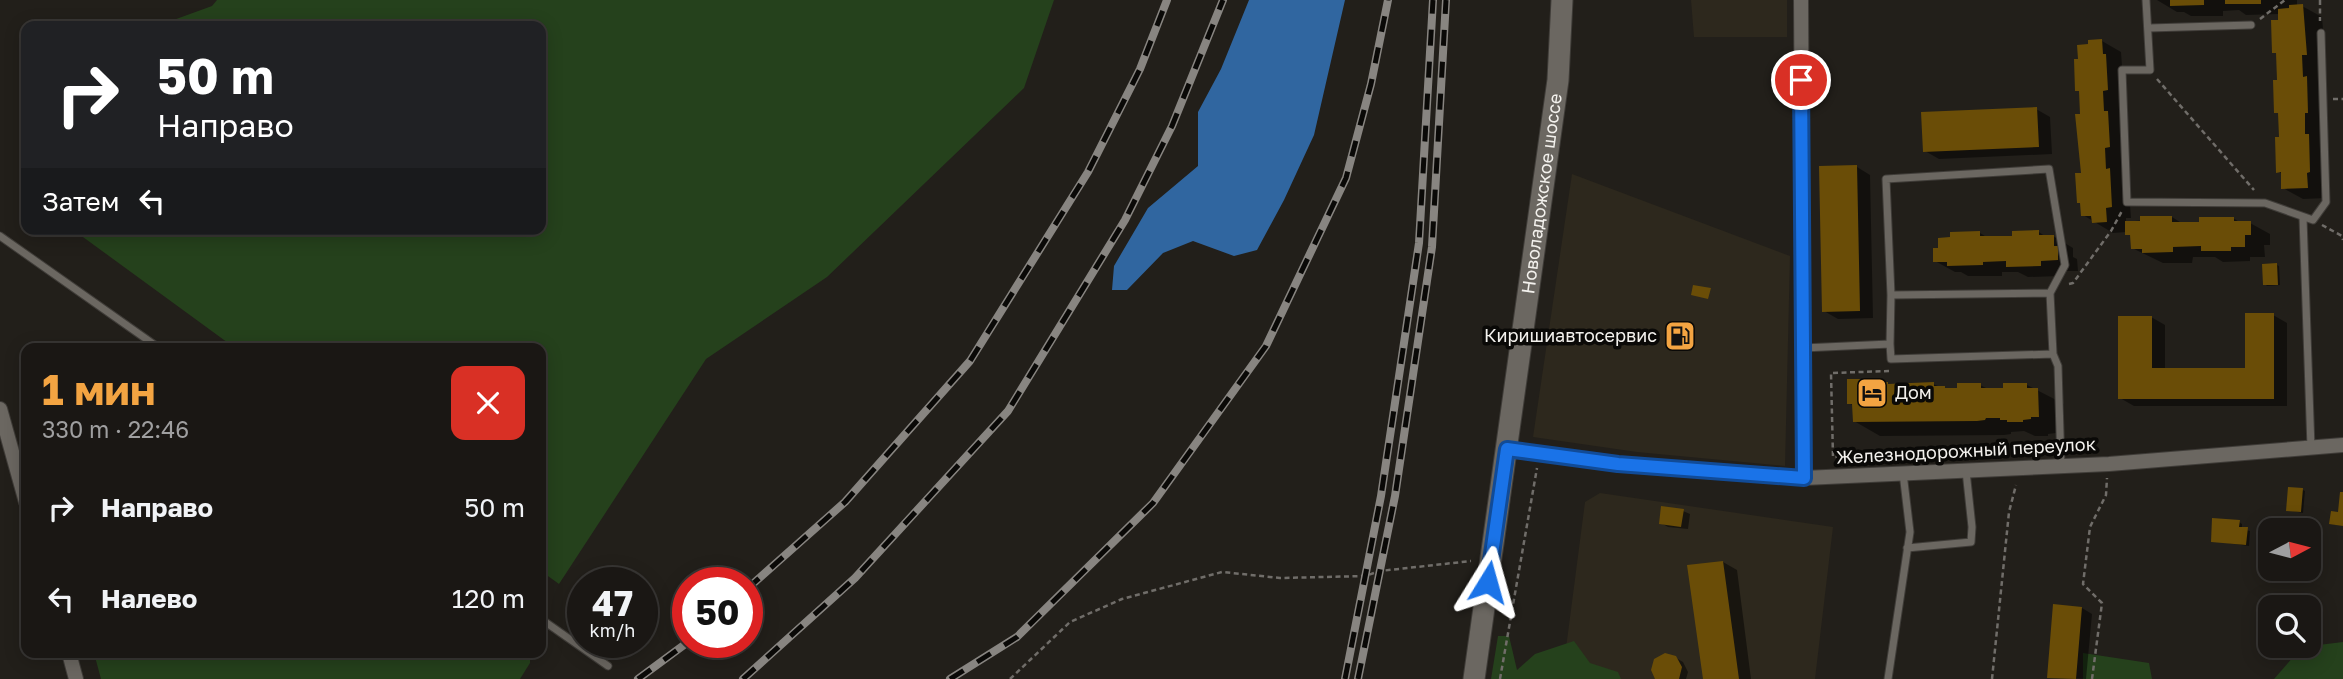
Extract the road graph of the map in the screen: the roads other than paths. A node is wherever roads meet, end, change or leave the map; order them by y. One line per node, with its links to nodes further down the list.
1 (1562, 0): 18 (main road, Новоладожское шоссе)
2 (1801, 0): 13 (street)
3 (2146, 0): 5 (lane)
4 (2251, 25): 5 (lane)
5 (2149, 29): 7 (lane)
6 (2321, 33): 7 (lane)
7 (2303, 218): 17 (lane)
8 (0, 236): 11 (lane)
9 (2050, 293): 10 (lane); 10 (lane); 14 (lane)
10 (1891, 295): 12 (lane)
11 (152, 343)
12 (1890, 344): 13 (lane); 14 (lane)
13 (1803, 348): 22 (street)
14 (2053, 354): 19 (lane)
15 (0, 409): 23 (street)
16 (2343, 445): 17 (street, Железнодорожный переулок)
17 (2311, 448): 19 (street, Железнодорожный переулок)
18 (1507, 449): 22 (street, Железнодорожный переулок); 29 (main road, Новоладожское шоссе)
19 (2061, 466): 20 (street, Железнодорожный переулок)
20 (1966, 470): 21 (street, Железнодорожный переулок); 24 (lane)
21 (1903, 474): 22 (street, Железнодорожный переулок); 24 (lane)
22 (1804, 478)
23 (21, 484)
24 (1907, 548): 30 (lane)
25 (546, 622): 27 (lane)
26 (70, 658): 28 (street)
27 (608, 666)
28 (76, 679)
29 (1474, 679)
30 (1888, 679)

